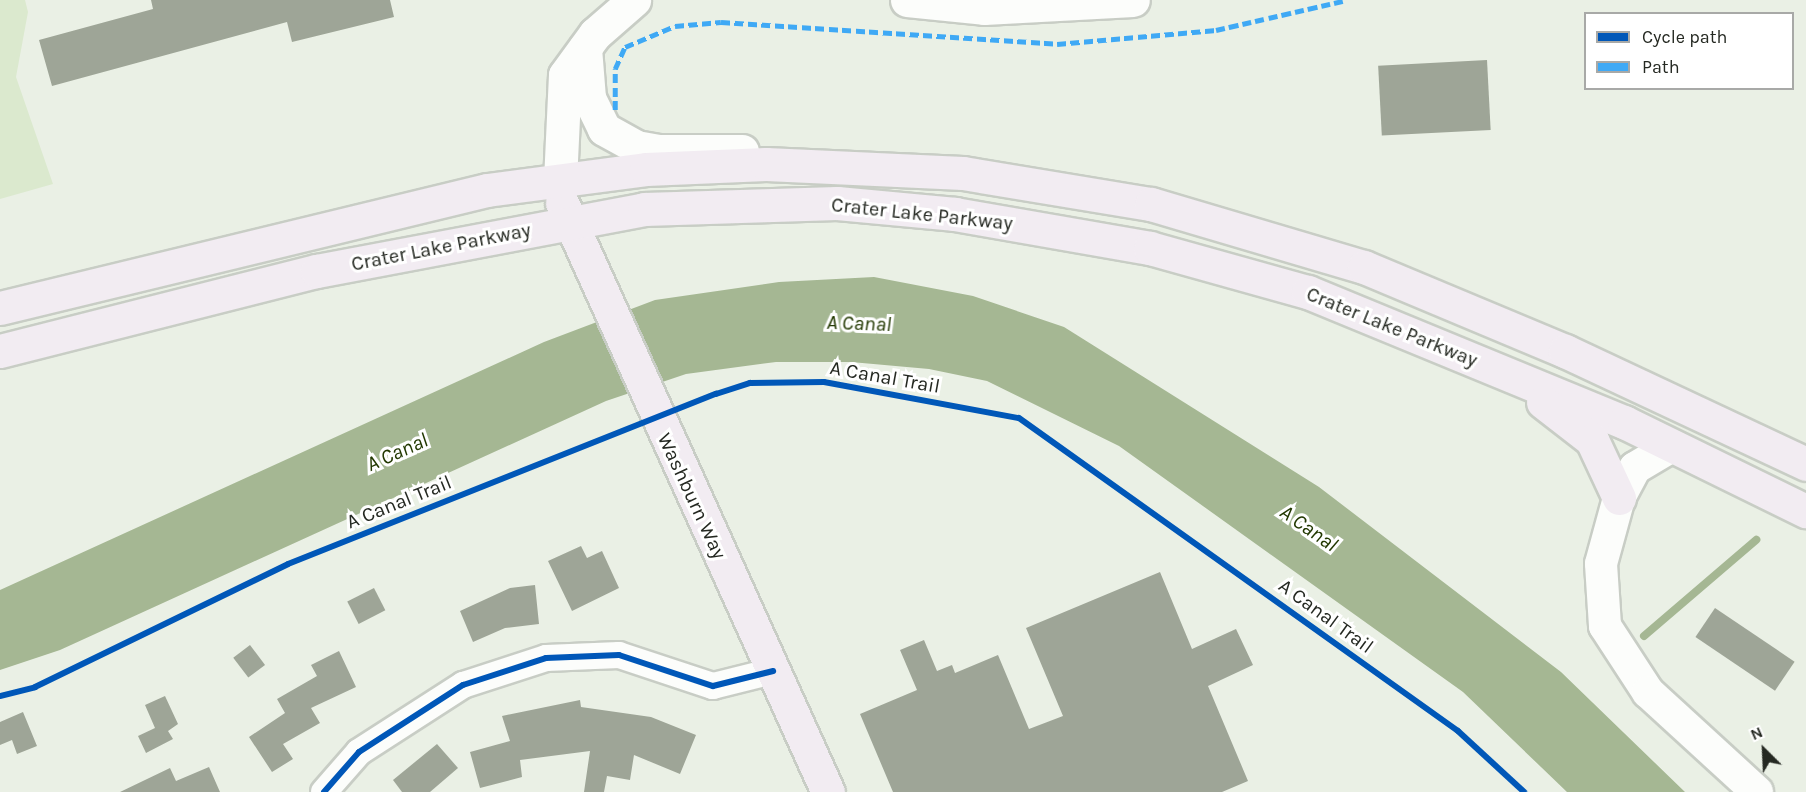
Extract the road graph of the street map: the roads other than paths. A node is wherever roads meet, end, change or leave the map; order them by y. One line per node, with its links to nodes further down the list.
1 (634, 0): 4 (main road)
2 (907, 0): 3 (main road)
3 (1133, 0)
4 (585, 48): 5 (main road); 6 (main road)
5 (802, 166): 6 (main road, Crater Lake Parkway); 11 (main road, Crater Lake Parkway)
6 (564, 201): 7 (main road, Crater Lake Parkway); 8 (main road, Crater Lake Parkway); 9 (main road, Crater Lake Parkway); 14 (main road, Washburn Way)
7 (0, 308)
8 (0, 351)
9 (1485, 366): 10 (main road, Crater Lake Parkway); 12 (main road)
10 (1672, 446): 12 (street); 13 (main road, Crater Lake Parkway)
11 (1806, 464)
12 (1619, 498): 17 (street)
13 (1806, 511)
14 (772, 671): 15 (street); 16 (main road, Washburn Way)
15 (324, 792)
16 (828, 792)
17 (1757, 792)

